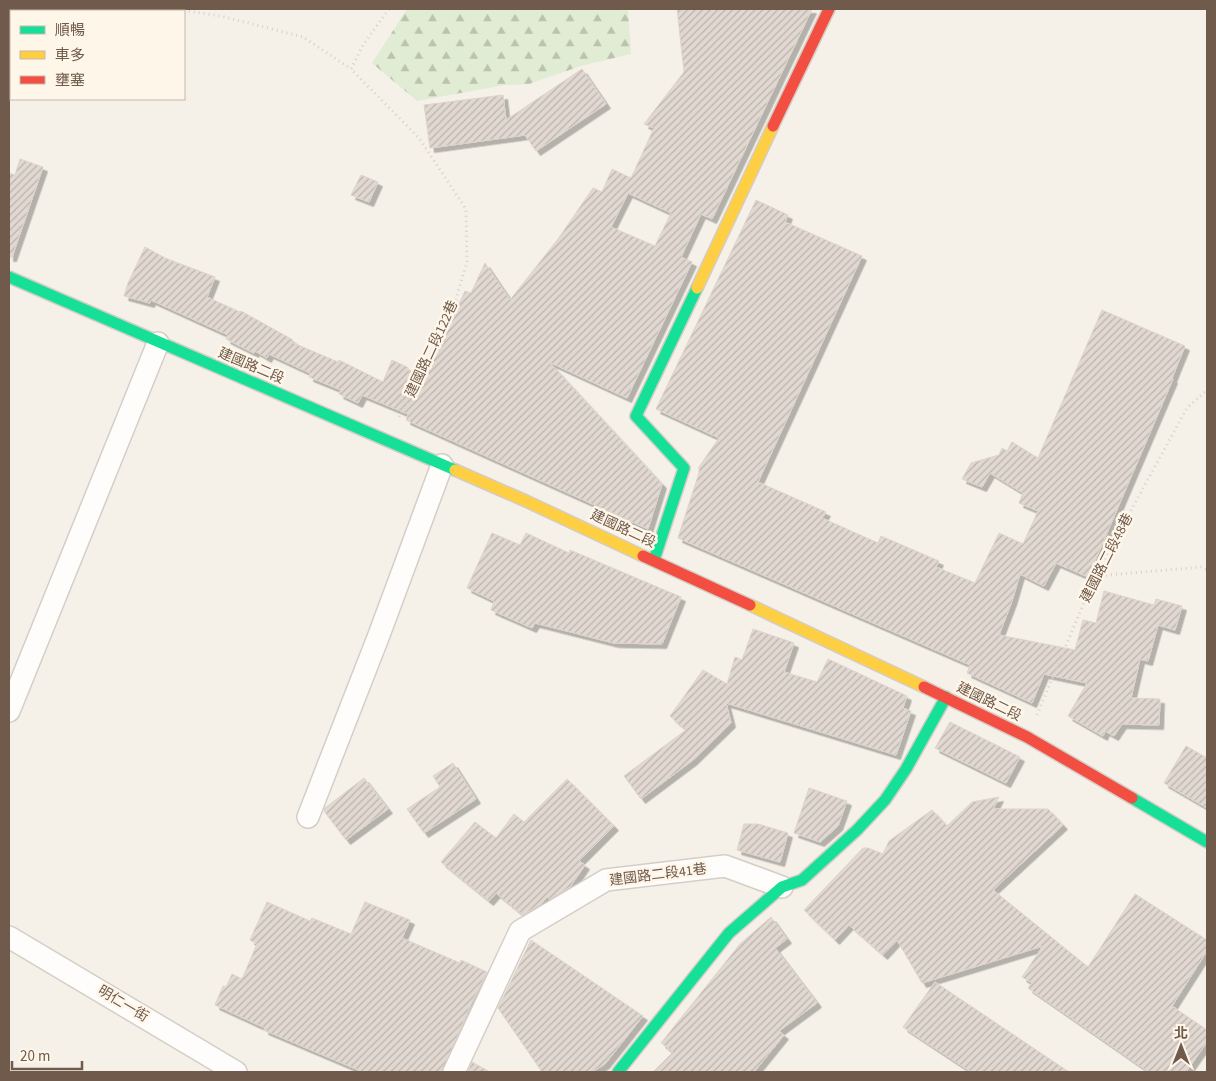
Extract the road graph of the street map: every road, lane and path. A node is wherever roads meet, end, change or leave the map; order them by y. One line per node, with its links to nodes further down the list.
1 (389, 9): 4 (path)
2 (829, 9): 10 (street)
3 (185, 11): 4 (path, 建國路二段122巷)
4 (351, 69): 8 (path, 建國路二段122巷)
5 (9, 278): 6 (street, 建國路二段)
6 (158, 343): 8 (street, 建國路二段); 14 (street)
7 (1207, 390): 12 (path, 建國路二段48巷)
8 (388, 440): 9 (street, 建國路二段)
9 (442, 465): 10 (street, 建國路二段); 16 (street)
10 (654, 560): 13 (street, 建國路二段)
11 (1207, 570): 12 (path)
12 (1095, 576): 15 (path, 建國路二段48巷)
13 (946, 698): 15 (street, 建國路二段); 18 (street)
14 (9, 711)
15 (1027, 737): 17 (street, 建國路二段)
16 (308, 817)
17 (1207, 842)
18 (782, 887): 21 (street, 建國路二段41巷); 22 (street)
19 (9, 937): 20 (street, 明仁一街)
20 (236, 1072)
21 (454, 1072)
22 (618, 1072)

